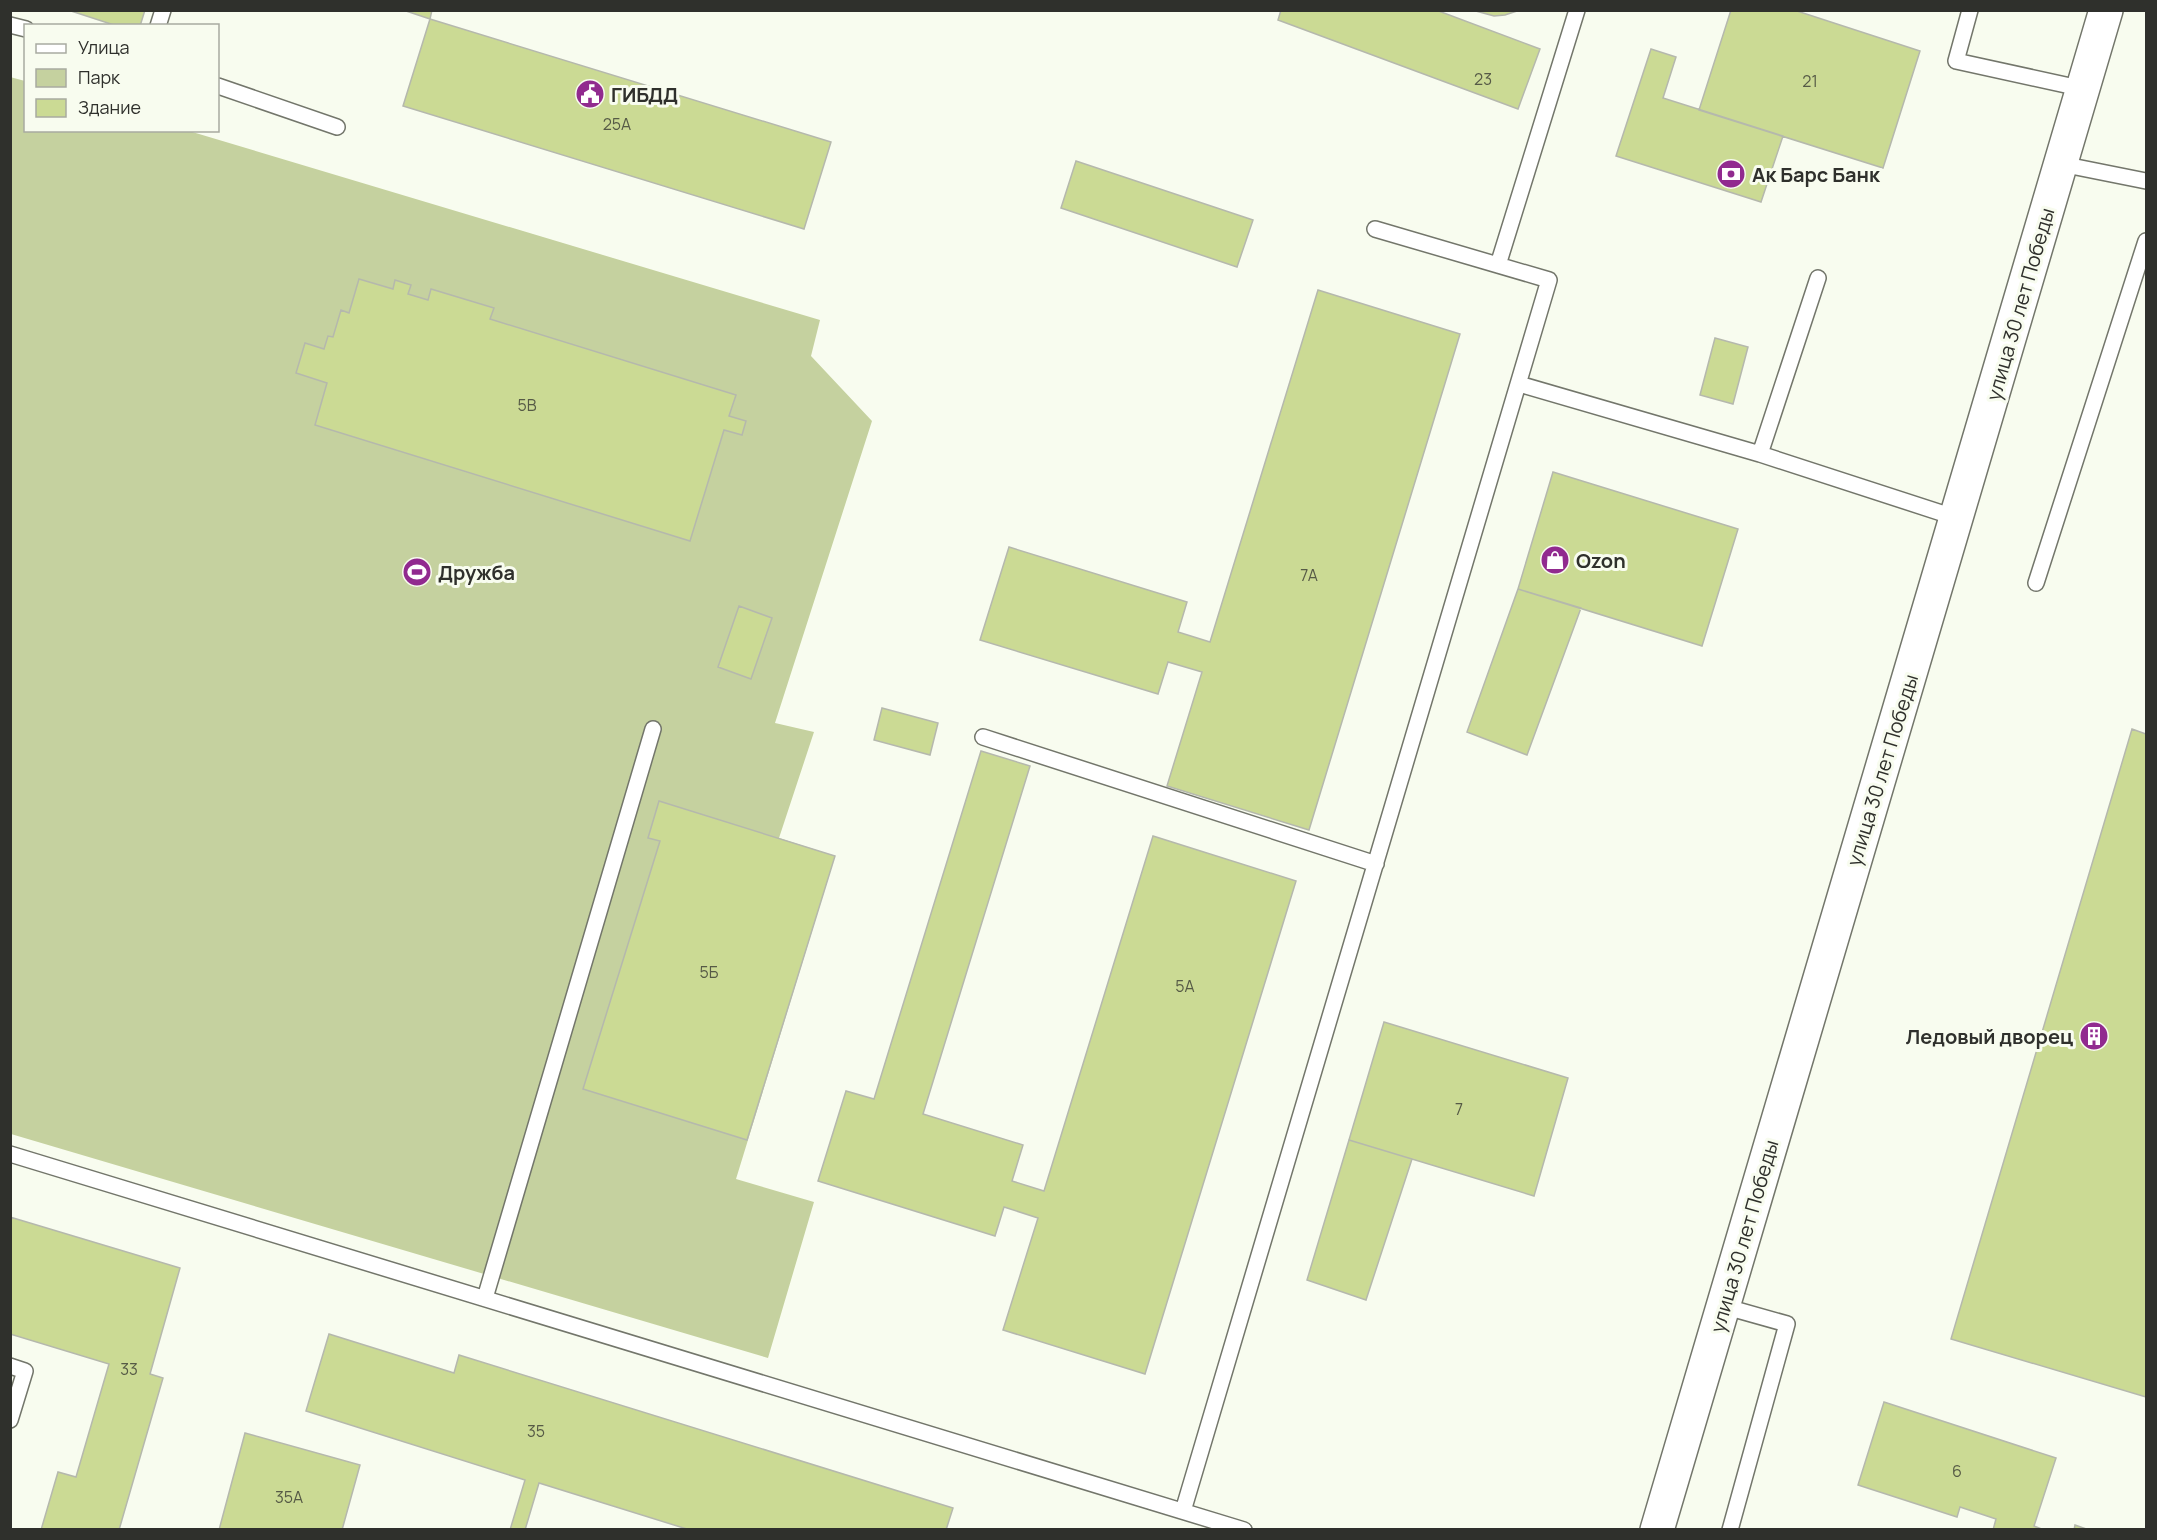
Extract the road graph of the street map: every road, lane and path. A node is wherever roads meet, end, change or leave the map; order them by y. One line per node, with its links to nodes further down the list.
1 (1577, 10): 11 (lane)
2 (1970, 10): 5 (lane)
3 (2106, 10): 5 (street, улица 30 лет Победы)
4 (219, 86): 6 (lane)
5 (2084, 89): 7 (street, улица 30 лет Победы)
6 (337, 127)
7 (2061, 164): 8 (lane); 15 (street, улица 30 лет Победы)
8 (2146, 181)
9 (1374, 229): 11 (lane)
10 (2146, 241): 16 (lane)
11 (1498, 265): 13 (lane)
12 (1818, 278): 14 (lane)
13 (1519, 384): 14 (lane); 19 (lane)
14 (1760, 454): 15 (lane)
15 (1957, 518): 22 (street, улица 30 лет Победы)
16 (2036, 583)
17 (654, 729): 21 (lane)
18 (982, 737): 19 (lane)
19 (1376, 864): 25 (lane)
20 (10, 1154): 21 (lane)
21 (485, 1298): 25 (lane)
22 (1723, 1306): 27 (street, улица 30 лет Победы); 28 (lane)
23 (10, 1366): 24 (lane)
24 (10, 1420)
25 (1183, 1511): 26 (lane)
26 (1244, 1530)
27 (1656, 1530)
28 (1730, 1530)

